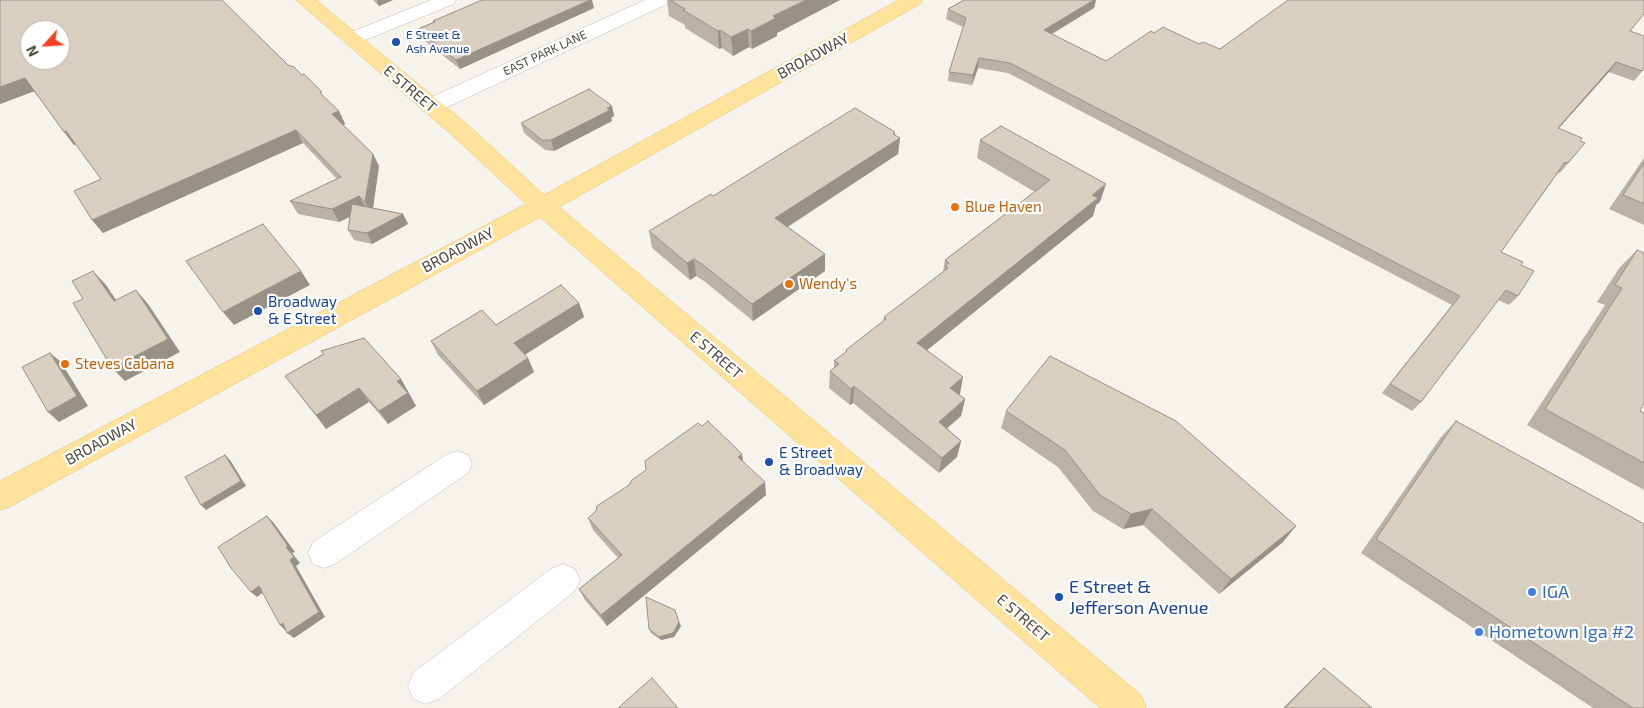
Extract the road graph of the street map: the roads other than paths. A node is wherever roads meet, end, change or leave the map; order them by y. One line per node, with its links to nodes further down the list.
1 (305, 0): 5 (main road, E STREET)
2 (447, 0): 5 (street)
3 (660, 0): 6 (street, EAST PARK LANE)
4 (912, 0): 7 (main road, BROADWAY)
5 (351, 39): 6 (main road, E STREET)
6 (430, 106): 7 (main road, E STREET)
7 (542, 206): 9 (main road, BROADWAY); 13 (main road, E STREET)
8 (457, 464): 10 (street)
9 (0, 496)
10 (324, 552)
11 (563, 580): 12 (street)
12 (426, 686)
13 (1128, 708)

